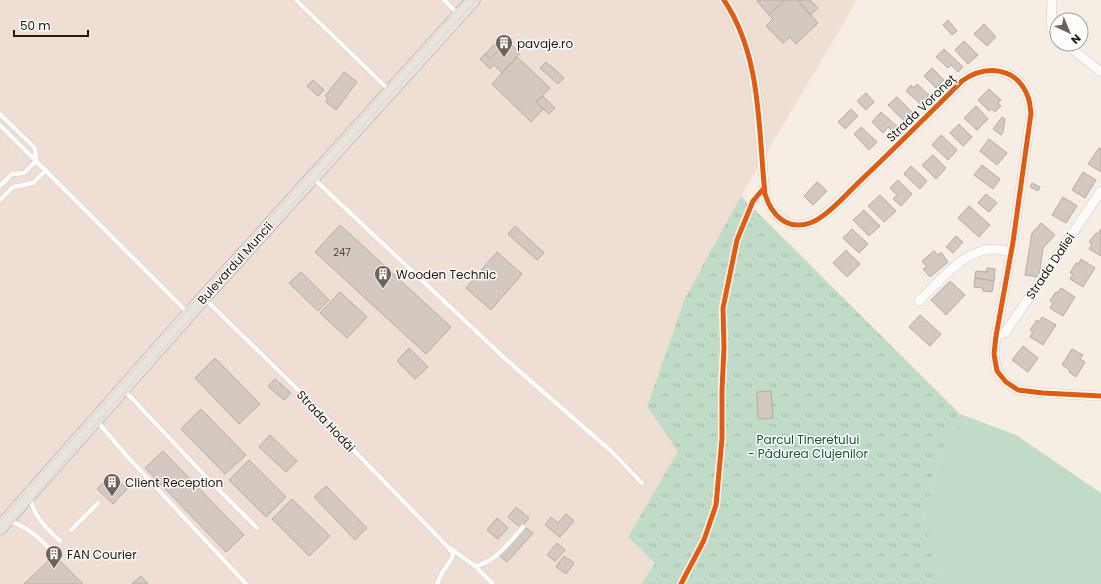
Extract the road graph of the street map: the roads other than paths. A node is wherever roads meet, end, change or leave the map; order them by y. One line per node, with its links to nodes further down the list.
1 (296, 0): 10 (lane)
2 (444, 0): 7 (lane)
3 (473, 0): 7 (main road, Bulevardul Muncii)
4 (724, 0): 20 (street, Strada Voroneț)
5 (1052, 0): 6 (street)
6 (1052, 12)
7 (459, 15): 10 (main road, Bulevardul Muncii)
8 (1076, 52): 9 (street)
9 (1101, 72)
10 (390, 91): 16 (main road, Bulevardul Muncii)
11 (0, 114): 14 (lane)
12 (0, 125): 13 (lane)
13 (2, 130): 14 (lane)
14 (36, 161): 15 (lane); 17 (lane)
15 (46, 170): 19 (lane); 23 (lane)
16 (312, 178): 21 (main road, Bulevardul Muncii); 28 (lane)
17 (0, 186)
18 (1101, 191): 24 (street, Strada Daliei)
19 (0, 200)
20 (1011, 252): 22 (street); 24 (street, Strada Voroneț)
21 (204, 298): 23 (main road, Bulevardul Muncii); 36 (lane, Strada Hodăi)
22 (919, 301)
23 (189, 314): 25 (main road, Bulevardul Muncii)
24 (996, 336): 26 (street, Strada Voroneț)
25 (123, 389): 27 (main road, Bulevardul Muncii); 33 (lane)
26 (1101, 396)
27 (96, 420): 29 (main road, Bulevardul Muncii); 39 (lane)
28 (642, 482)
29 (30, 494): 31 (main road, Bulevardul Muncii); 35 (lane)
30 (98, 503): 34 (lane)
31 (4, 524): 37 (lane)
32 (523, 527): 38 (lane)
33 (257, 528)
34 (71, 530)
35 (60, 541)
36 (447, 546): 38 (lane, Strada Hodăi); 40 (lane)
37 (51, 550)
38 (475, 566): 41 (lane, Strada Hodăi)
39 (246, 584)
40 (437, 584)
41 (493, 584)

